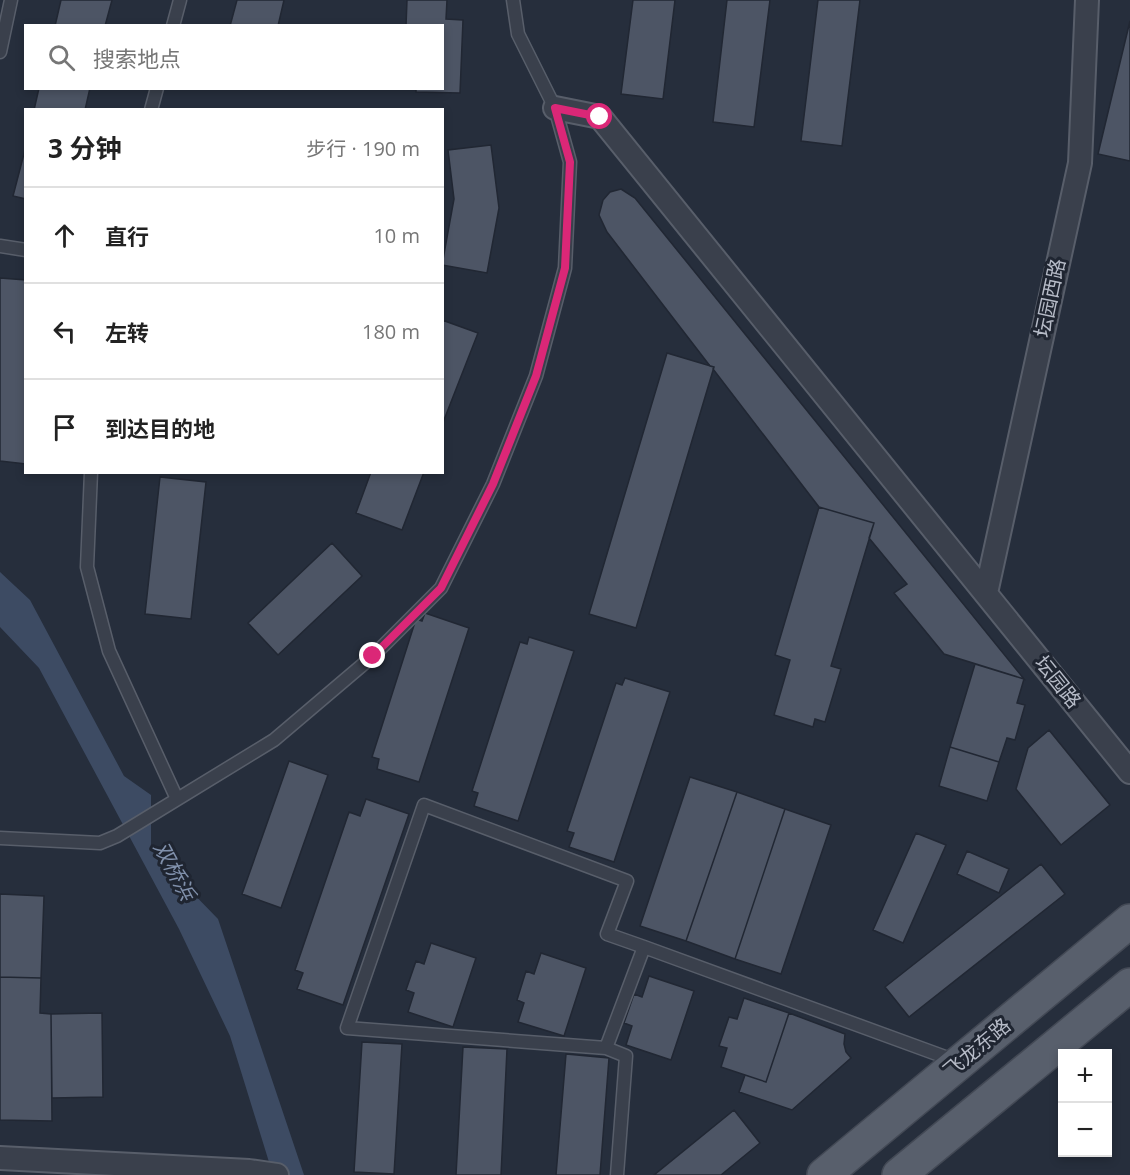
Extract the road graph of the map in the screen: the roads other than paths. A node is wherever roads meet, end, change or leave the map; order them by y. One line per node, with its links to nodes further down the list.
1 (10, 0): 6 (lane)
2 (180, 0): 5 (lane)
3 (513, 0): 9 (lane)
4 (1087, 0): 13 (street, 坛园西路)
5 (174, 24)
6 (0, 52)
7 (156, 90): 8 (lane)
8 (152, 108)
9 (555, 108): 13 (street, 坛园路); 15 (lane)
10 (0, 246): 11 (lane)
11 (24, 250)
12 (91, 474): 15 (lane)
13 (986, 593): 14 (street, 坛园路)
14 (1130, 772)
15 (177, 799): 16 (lane)
16 (0, 838)
17 (1130, 921): 21 (main road, 飞龙东路)
18 (644, 947): 20 (lane); 20 (lane); 21 (lane)
19 (1128, 989): 26 (main road)
20 (606, 1048): 24 (lane)
21 (960, 1062): 25 (main road, 飞龙东路)
22 (0, 1158): 23 (street)
23 (277, 1175)
24 (617, 1175)
25 (824, 1175)
26 (899, 1175)

